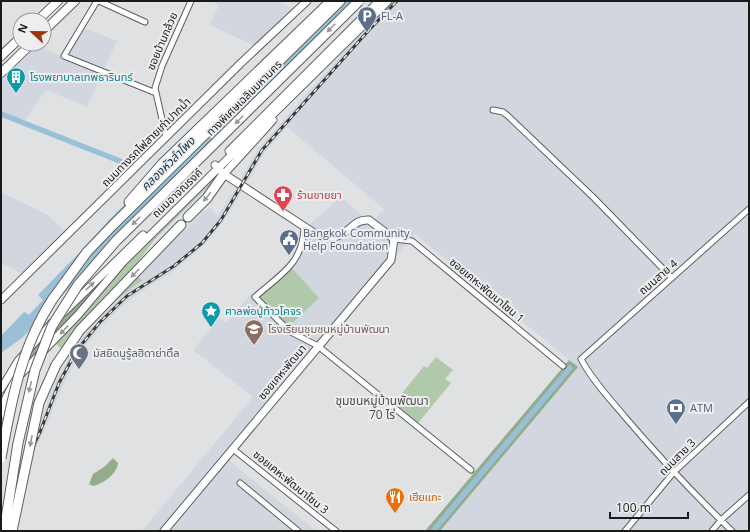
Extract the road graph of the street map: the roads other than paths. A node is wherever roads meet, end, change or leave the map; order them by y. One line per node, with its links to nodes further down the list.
1 (58, 1): 11 (main road)
2 (75, 1): 13 (main road)
3 (98, 1): 12 (street); 18 (street)
4 (191, 1): 18 (street, ซอยบ้านกล้วย)
5 (307, 1): 20 (main road, ถนนทางรถไฟสายเก่าปากน้ำ)
6 (331, 1): 25 (highway)
7 (340, 1): 25 (highway, ทางพิเศษเฉลิมมหานคร)
8 (359, 1): 42 (highway, ทางพิเศษเฉลิมมหานคร, one-way to 42, bridge)
9 (379, 1): 21 (main road, ถนนอาจณรงค์)
10 (388, 1): 21 (main road)
11 (46, 12)
12 (145, 22)
13 (52, 23)
14 (12, 46): 16 (main road)
15 (23, 52): 17 (main road)
16 (1, 56)
17 (1, 73)
18 (156, 93): 20 (street, ซอยบ้านกล้วย)
19 (493, 110): 28 (street)
20 (166, 137): 29 (main road, ถนนทางรถไฟสายเก่าปากน้ำ)
21 (219, 169): 23 (highway, one-way to 23); 26 (main road); 32 (main road, ถนนอาจณรงค์, one-way to 21); 34 (main road, ถนนอาจณรงค์, one-way to 34)
22 (749, 209): 28 (street, ถนนสาย 4)
23 (188, 217)
24 (181, 225): 43 (highway, one-way to 43, bridge)
25 (112, 226): 36 (highway, ทางพิเศษเฉลิมมหานคร, bridge)
26 (304, 226): 27 (main road); 30 (street)
27 (394, 239): 30 (main road, ซอยเคหะพัฒนา); 31 (street, ซอยเคหะพัฒนาโซน 1)
28 (672, 278): 38 (street, ถนนสาย 4)
29 (1, 300)
30 (318, 346): 35 (main road, ซอยเคหะพัฒนา); 37 (street)
31 (563, 366)
32 (1, 389)
33 (749, 402): 38 (street, ถนนสาย 3)
34 (1, 415)
35 (233, 449): 44 (main road, ซอยเคหะพัฒนา); 46 (street, ซอยเคหะพัฒนาโซน 3)
36 (1, 458)
37 (471, 470)
38 (674, 472): 41 (street); 47 (street, ถนนสาย 3)
39 (240, 483): 45 (street)
40 (749, 495): 41 (street)
41 (721, 520): 48 (street); 49 (street)
42 (4, 531)
43 (12, 531)
44 (164, 531)
45 (298, 531)
46 (336, 531)
47 (625, 531)
48 (712, 531)
49 (732, 531)

